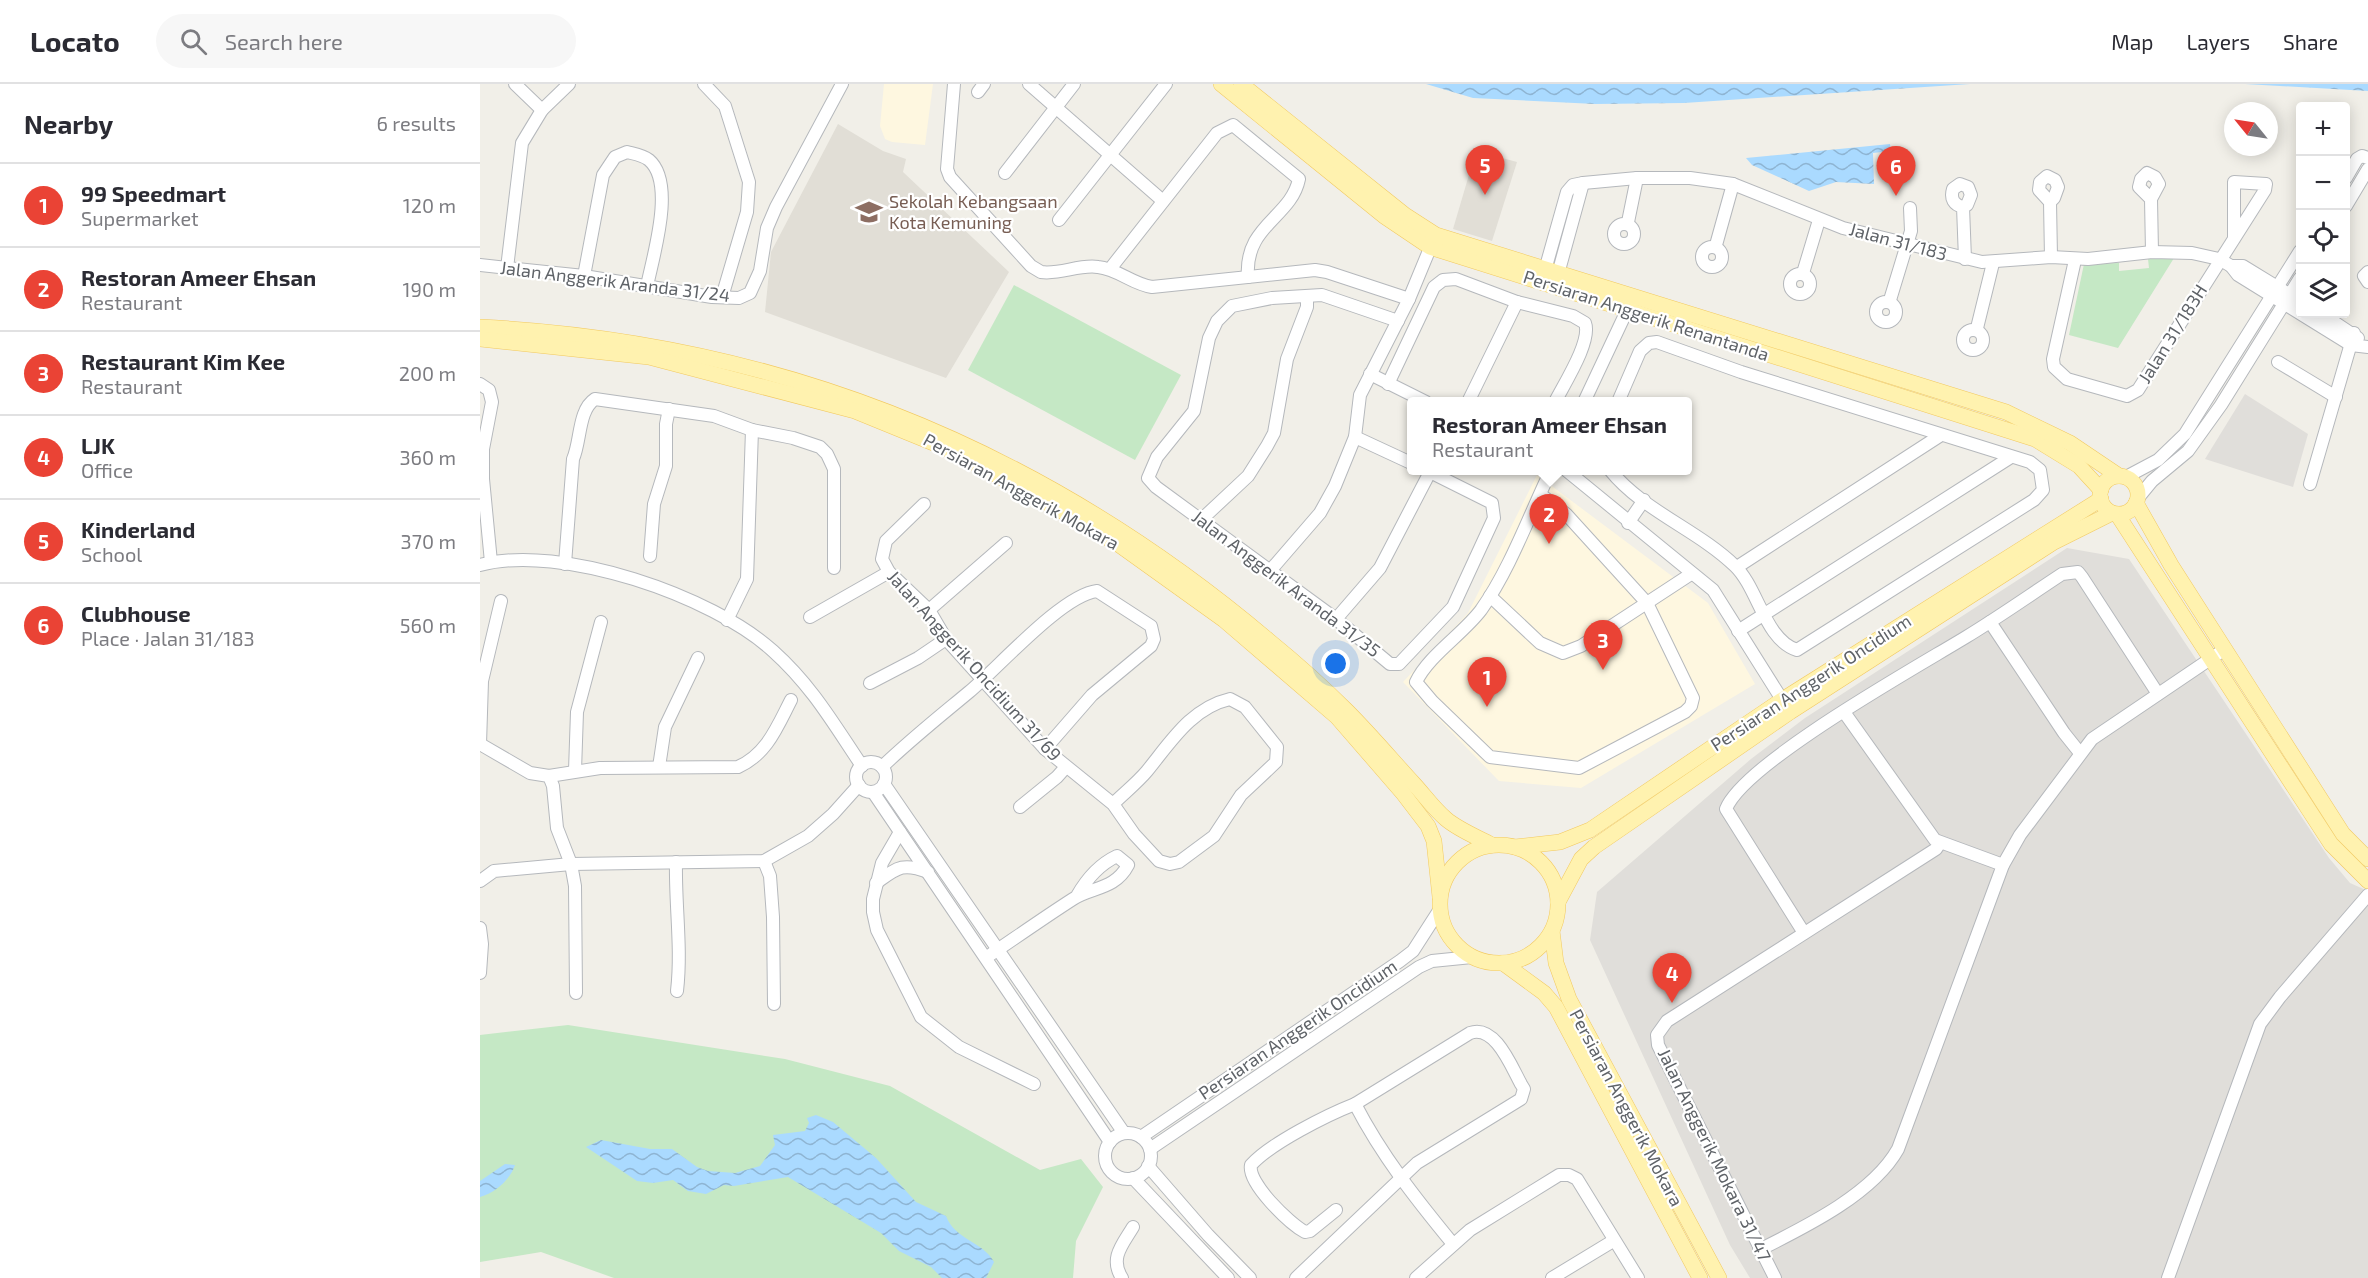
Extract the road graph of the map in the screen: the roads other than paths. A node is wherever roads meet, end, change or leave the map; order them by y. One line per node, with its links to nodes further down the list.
1 (515, 84): 12 (street)
2 (569, 84): 12 (street)
3 (704, 84): 54 (street)
4 (842, 84): 54 (street, Jalan Anggerik Aranda 31/24)
5 (954, 84): 45 (street)
6 (1029, 84): 11 (street)
7 (1074, 84): 11 (street)
8 (1166, 84): 13 (street)
9 (1221, 84): 32 (main road, Persiaran Anggerik Renantanda)
10 (1241, 84): 32 (main road, Persiaran Anggerik Renantanda)
11 (1056, 107): 13 (street); 17 (street)
12 (542, 110): 44 (street)
13 (1109, 154): 23 (street); 27 (street)
14 (2368, 158): 16 (street)
15 (2368, 170): 22 (street)
16 (2350, 171)
17 (1005, 173)
18 (1637, 178): 19 (street, Jalan 31/183); 20 (street, Jalan 31/183); 29 (street)
19 (1583, 183): 30 (street); 33 (street)
20 (1733, 184): 28 (street, Jalan 31/183); 34 (street)
21 (2151, 199): 36 (street)
22 (2350, 199)
23 (1163, 201): 45 (street); 50 (street)
24 (2049, 202): 37 (street)
25 (1964, 207): 38 (street)
26 (1910, 208): 35 (street)
27 (1059, 220)
28 (1819, 220): 35 (street, Jalan 31/183); 48 (street)
29 (1628, 222)
30 (1554, 237): 33 (street); 46 (street)
31 (2234, 239): 31 (street); 41 (street)
32 (1433, 241): 46 (main road, Persiaran Anggerik Renantanda); 56 (street); 60 (main road, Persiaran Anggerik Renantanda)
33 (1567, 241): 46 (street)
34 (1716, 245)
35 (1907, 245): 38 (street, Jalan 31/183); 57 (street)
36 (2152, 252): 40 (street, Jalan 31/183); 41 (street, Jalan 31/183)
37 (2051, 257): 40 (street, Jalan 31/183); 42 (street, Jalan 31/183)
38 (1965, 259): 42 (street, Jalan 31/183)
39 (2296, 259): 53 (street)
40 (2075, 260): 41 (street, Jalan 31/183H)
41 (2219, 260): 53 (street, Jalan 31/183)
42 (1993, 263): 64 (street)
43 (480, 265): 44 (street, Jalan Anggerik Aranda 31/24)
44 (507, 268): 49 (street, Jalan Anggerik Aranda 31/24)
45 (1110, 269): 50 (street)
46 (1551, 272): 60 (main road, Persiaran Anggerik Renantanda)
47 (2368, 272): 51 (street)
48 (1803, 273)
49 (584, 276): 52 (street, Jalan Anggerik Aranda 31/24); 52 (street)
50 (1248, 277): 56 (street)
51 (2368, 282)
52 (647, 286): 54 (street, Jalan Anggerik Aranda 31/24)
53 (2275, 292): 58 (street, Jalan 31/183); 89 (street)
54 (722, 297)
55 (1307, 297): 62 (street); 97 (street); 97 (street, Jalan Anggerik Aranda 31/35)
56 (1409, 299): 62 (street)
57 (1890, 300)
58 (2292, 300): 66 (street, Jalan 31/183); 94 (street)
59 (1516, 302): 71 (street); 73 (street); 74 (street)
60 (1630, 304): 75 (street); 89 (main road, Persiaran Anggerik Renantanda); 92 (main road, Persiaran Anggerik Renantanda)
61 (2327, 318): 66 (street)
62 (1398, 321): 69 (street)
63 (480, 327): 144 (main road, Persiaran Anggerik Mokara)
64 (1977, 328)
65 (480, 339): 158 (main road, Persiaran Anggerik Mokara)
66 (2353, 339): 67 (street); 77 (street)
67 (2366, 346)
68 (2278, 362): 77 (street)
69 (1370, 374): 71 (street); 81 (street)
70 (480, 384): 101 (street)
71 (1388, 384): 72 (street)
72 (1415, 397)
73 (1470, 397)
74 (1558, 397)
75 (1586, 397)
76 (1620, 397): 80 (street)
77 (2336, 398): 90 (street)
78 (669, 409): 79 (street); 100 (street); 102 (street)
79 (752, 430): 104 (street); 115 (street)
80 (1941, 435): 82 (street); 103 (street)
81 (1355, 436): 83 (street); 106 (street)
82 (2011, 457): 112 (street); 112 (street)
83 (1407, 461)
84 (1426, 475): 114 (street)
85 (1436, 475): 114 (street, Jalan Anggerik Aranda 31/35)
86 (1549, 475): 91 (street)
87 (1571, 475): 98 (street)
88 (1615, 475): 93 (street)
89 (2122, 477): 92 (main road); 94 (main road)
90 (2310, 484)
91 (1540, 494): 108 (street); 110 (street)
92 (2101, 495): 96 (main road); 126 (main road, Persiaran Anggerik Oncidium)
93 (1644, 500): 98 (street); 103 (street)
94 (2137, 500): 96 (main road); 120 (main road)
95 (924, 504): 105 (street, Jalan Anggerik Oncidium 31/69)
96 (2115, 514): 120 (main road); 126 (main road, Persiaran Anggerik Oncidium)
97 (1202, 519): 106 (street, Jalan Anggerik Aranda 31/35)
98 (1628, 523): 107 (street)
99 (1006, 543): 111 (street)
100 (650, 556)
101 (485, 564): 102 (street)
102 (565, 564): 115 (street)
103 (1737, 567): 112 (street)
104 (834, 568)
105 (889, 572): 111 (street, Jalan Anggerik Oncidium 31/69); 113 (street)
106 (1269, 572): 114 (street, Jalan Anggerik Aranda 31/35)
107 (1691, 574): 110 (street); 118 (street)
108 (1490, 596): 110 (street); 110 (street)
109 (501, 601): 128 (street)
110 (1647, 603)
111 (929, 610): 119 (street, Jalan Anggerik Oncidium 31/69)
112 (1765, 614): 118 (street)
113 (810, 617)
114 (1336, 619)
115 (727, 620): 131 (street)
116 (601, 622): 135 (street)
117 (1990, 622): 124 (street); 127 (street); 130 (street)
118 (1738, 631): 126 (street)
119 (946, 639): 122 (street, Jalan Anggerik Oncidium 31/69); 123 (street)
120 (2218, 654): 124 (street); 146 (main road); 152 (main road)
121 (698, 658): 132 (street)
122 (983, 680): 129 (street, Jalan Anggerik Oncidium 31/69); 129 (street); 133 (street)
123 (870, 683)
124 (2158, 694): 130 (street)
125 (791, 700): 132 (street)
126 (1786, 706): 145 (main road, Persiaran Anggerik Oncidium); 157 (main road, Persiaran Anggerik Oncidium)
127 (1844, 712): 143 (street); 161 (street)
128 (480, 744): 136 (street)
129 (1045, 749): 134 (street, Jalan Anggerik Oncidium 31/69)
130 (2080, 753): 150 (street)
131 (862, 766): 133 (street); 138 (street)
132 (659, 767): 135 (street)
133 (882, 767): 137 (street)
134 (1065, 768): 140 (street, Jalan Anggerik Oncidium 31/69); 141 (street)
135 (575, 771): 136 (street)
136 (549, 776): 149 (street)
137 (884, 784): 139 (street); 162 (street)
138 (859, 785): 139 (street); 147 (street)
139 (873, 792): 142 (street)
140 (1113, 804): 140 (street, Jalan Anggerik Oncidium 31/69)
141 (1020, 807)
142 (900, 832): 151 (street); 154 (street)
143 (1940, 843): 150 (street); 161 (street, Jalan Anggerik Mokara 31/47)
144 (1492, 845): 145 (main road); 158 (main road)
145 (1515, 847): 157 (main road)
146 (2368, 859)
147 (764, 861): 148 (street); 168 (street)
148 (676, 862): 149 (street); 166 (street)
149 (571, 864): 153 (street); 167 (street)
150 (2003, 865): 182 (street)
151 (928, 872): 154 (street); 162 (street)
152 (2368, 880)
153 (480, 881)
154 (876, 883): 169 (street)
155 (2368, 895): 194 (street)
156 (1077, 896): 162 (street)
157 (1558, 902): 160 (main road)
158 (1440, 903): 163 (main road); 172 (street, Persiaran Anggerik Oncidium)
159 (480, 928): 165 (street)
160 (1552, 931): 164 (main road); 192 (main road, Persiaran Anggerik Mokara)
161 (1804, 933): 182 (street, Jalan Anggerik Mokara 31/47)
162 (992, 954): 171 (street); 173 (street)
163 (1472, 957): 164 (main road); 174 (street, Persiaran Anggerik Oncidium)
164 (1503, 963): 191 (main road, Persiaran Anggerik Mokara)
165 (480, 973)
166 (677, 990)
167 (576, 993)
168 (774, 1004)
169 (1034, 1084)
170 (1355, 1104): 177 (street); 177 (street); 178 (street)
171 (1124, 1133): 172 (street); 173 (street)
172 (1141, 1137): 174 (street)
173 (1110, 1142): 176 (street)
174 (1150, 1149): 175 (street)
175 (1148, 1166): 176 (street); 183 (street)
176 (1133, 1178): 186 (street)
177 (1400, 1180): 181 (street); 187 (street)
178 (1336, 1210)
179 (1133, 1227): 184 (street)
180 (1613, 1241): 181 (street); 189 (street); 190 (street)
181 (1453, 1244): 188 (street)
182 (1759, 1250): 193 (street, Jalan Anggerik Mokara 31/47)
183 (1249, 1277)
184 (1122, 1278): 185 (street)
185 (1132, 1278)
186 (1228, 1278)
187 (1296, 1278)
188 (1416, 1278)
189 (1552, 1278)
190 (1638, 1278)
191 (1700, 1278)
192 (1719, 1278)
193 (1775, 1278)
194 (2168, 1278)

